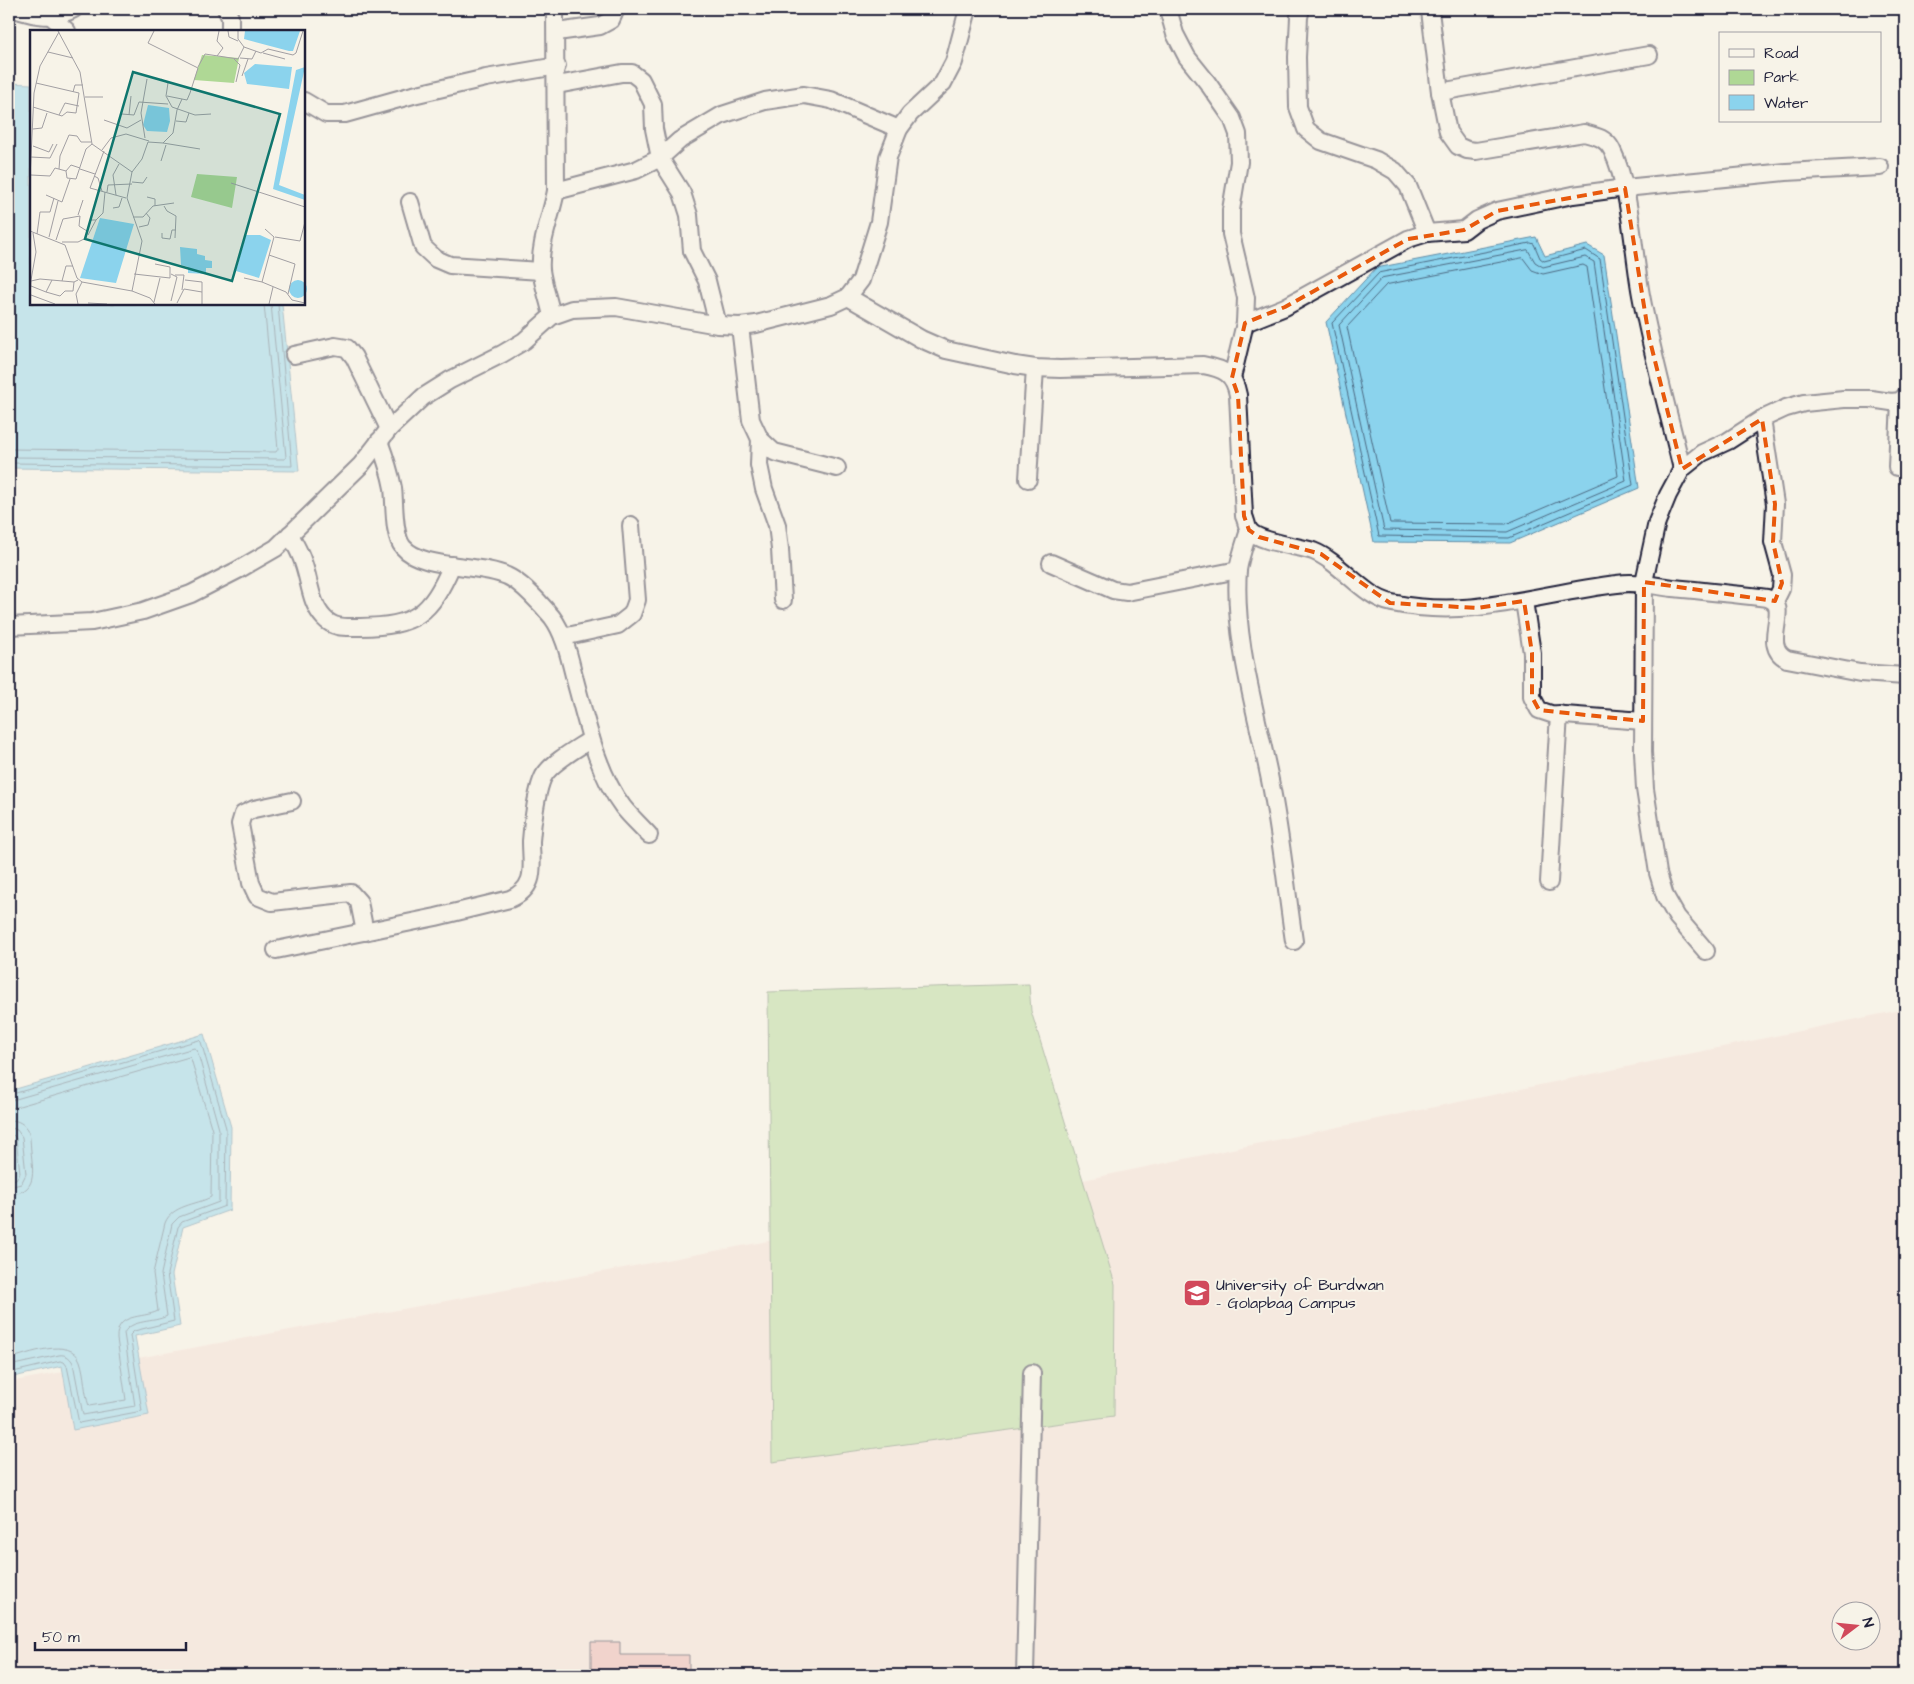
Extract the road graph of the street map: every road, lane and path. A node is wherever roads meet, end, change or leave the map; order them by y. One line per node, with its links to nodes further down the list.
1 (14, 9): 10 (street)
2 (74, 9): 10 (street)
3 (226, 9): 12 (street)
4 (555, 9): 13 (street)
5 (616, 9): 13 (street)
6 (968, 9): 19 (street)
7 (1168, 9): 29 (street)
8 (1301, 9): 25 (street)
9 (1430, 11): 17 (street)
10 (52, 17): 11 (street)
11 (66, 30)
12 (230, 30)
13 (557, 32): 15 (street)
14 (1649, 54): 17 (street)
15 (557, 66): 16 (street); 18 (street)
16 (557, 85): 20 (street); 23 (street)
17 (1440, 92): 22 (street)
18 (305, 102)
19 (899, 129): 20 (street); 27 (street)
20 (660, 158): 23 (street); 30 (street)
21 (1880, 167): 22 (street)
22 (1625, 188): 25 (street); 41 (street)
23 (556, 191): 26 (street)
24 (410, 202): 26 (street)
25 (1427, 233): 29 (street)
26 (541, 271): 28 (street)
27 (848, 297): 31 (street); 33 (street)
28 (552, 316): 30 (street); 37 (street)
29 (1246, 323): 34 (street)
30 (718, 325): 31 (street)
31 (740, 326): 38 (street)
32 (294, 355): 37 (street)
33 (1035, 368): 34 (street); 42 (street)
34 (1232, 378): 44 (street)
35 (1903, 399): 36 (street); 39 (street)
36 (1762, 419): 41 (street); 52 (street)
37 (384, 435): 45 (street); 47 (street)
38 (760, 440): 40 (street); 50 (street)
39 (1897, 467)
40 (837, 468)
41 (1682, 469): 49 (street)
42 (1028, 479)
43 (631, 525): 54 (street)
44 (1249, 530): 48 (street); 51 (street)
45 (290, 534): 47 (street); 53 (street)
46 (1051, 563): 48 (street)
47 (452, 565): 54 (street)
48 (1238, 570): 63 (street)
49 (1644, 582): 51 (street); 52 (street); 57 (street)
50 (783, 600)
51 (1524, 601): 56 (street)
52 (1775, 601): 55 (street)
53 (9, 626)
54 (563, 637): 58 (street)
55 (1905, 676)
56 (1559, 714): 57 (street); 61 (street)
57 (1643, 720): 65 (street)
58 (591, 739): 60 (street); 62 (street)
59 (292, 801): 62 (street)
60 (649, 835)
61 (1549, 882)
62 (365, 932): 64 (street)
63 (1294, 941)
64 (276, 950)
65 (1706, 951)
66 (1032, 1373): 67 (street)
67 (1025, 1675)

